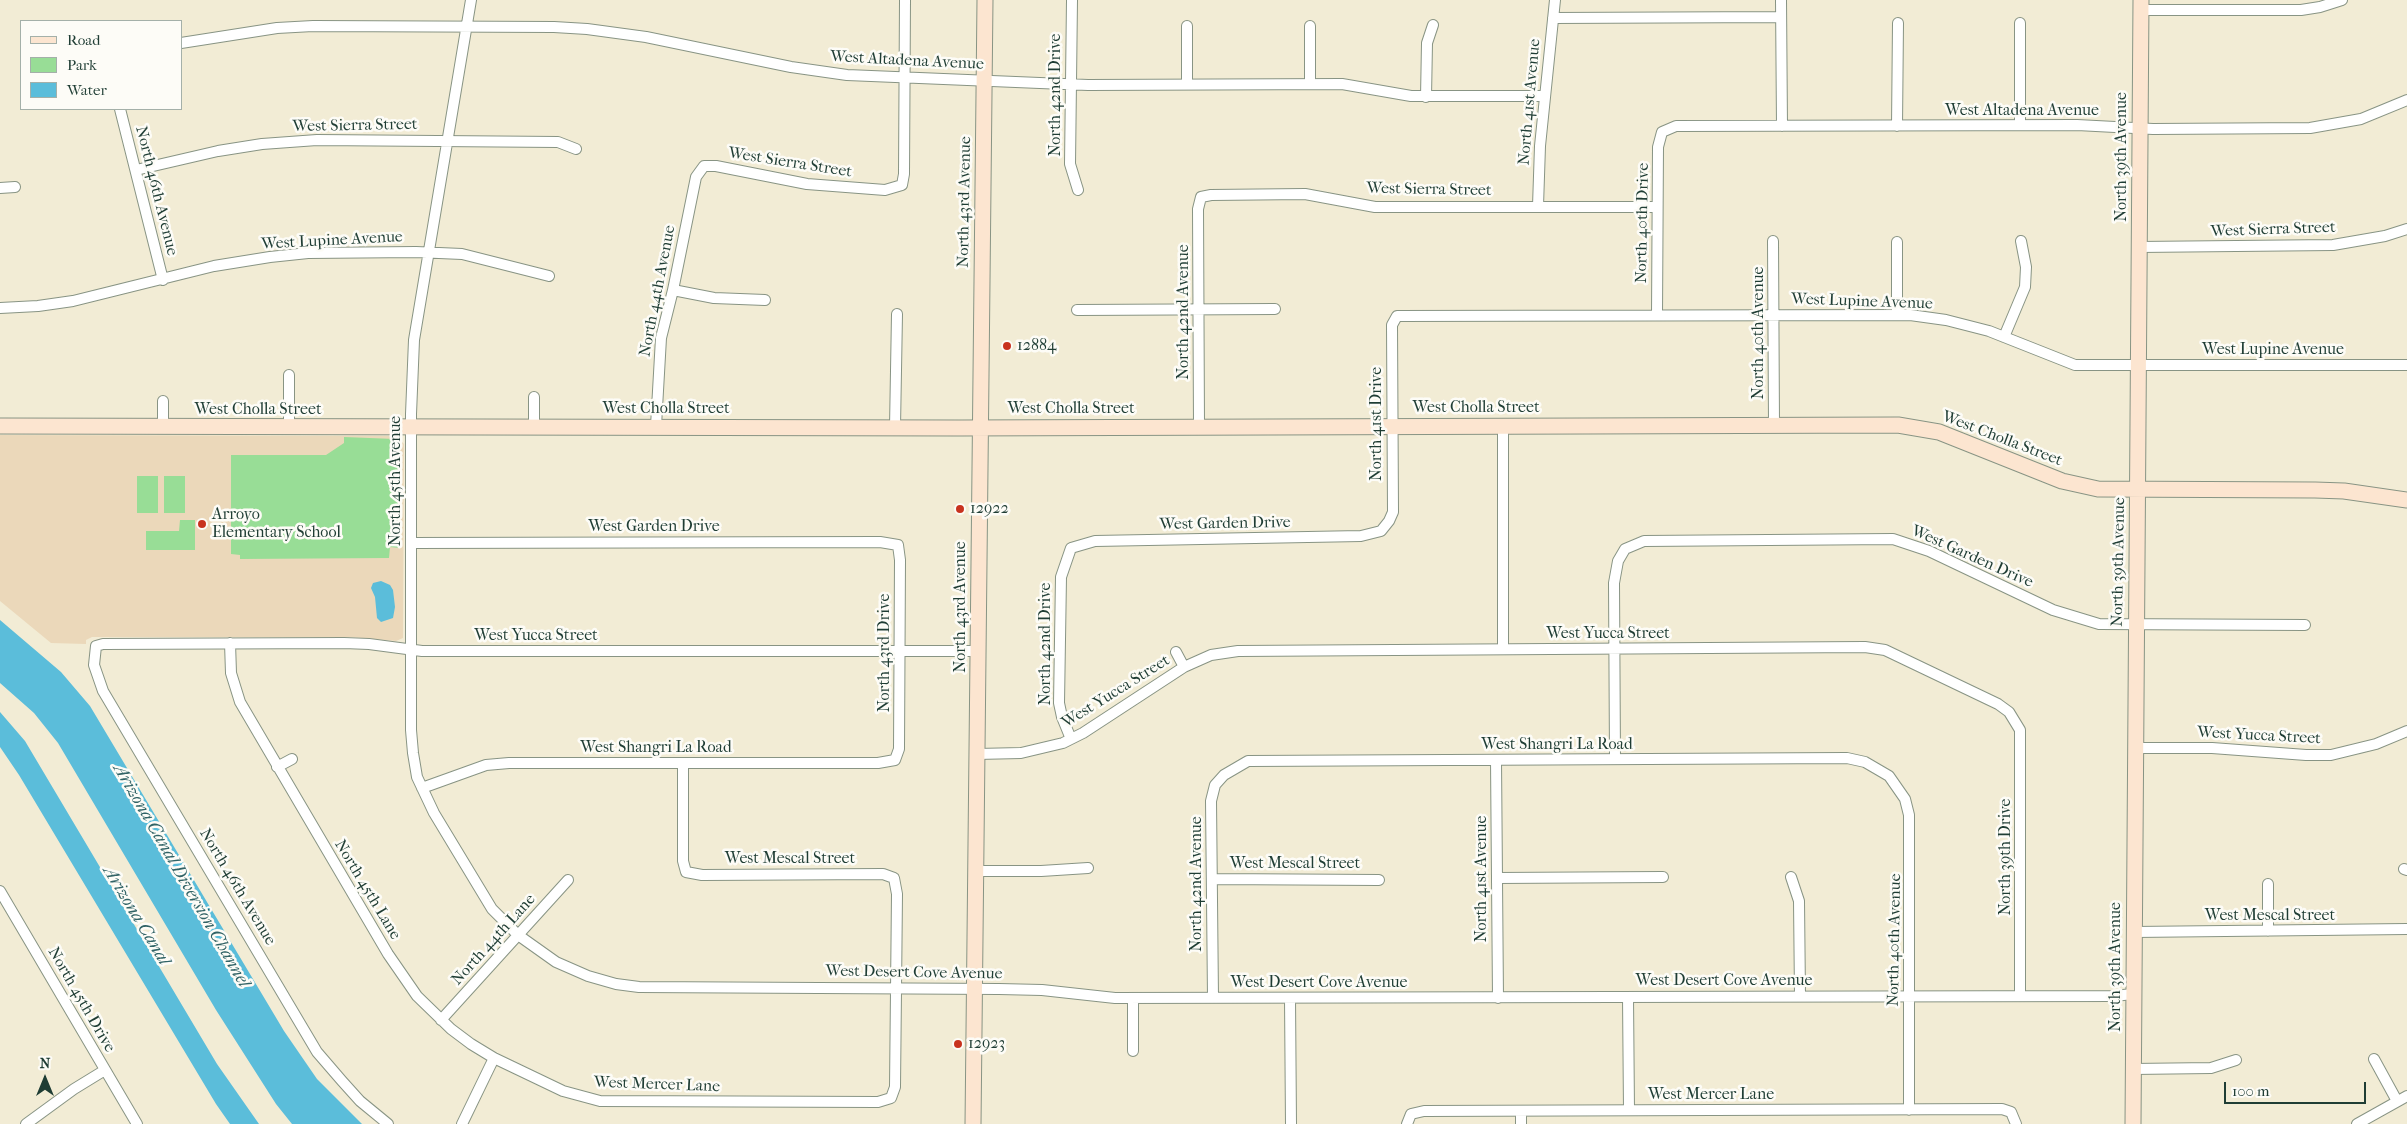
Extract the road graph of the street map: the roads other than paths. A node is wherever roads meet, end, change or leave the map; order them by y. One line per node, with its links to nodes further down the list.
1 (471, 0): 15 (street, North 45th Avenue)
2 (905, 0): 19 (street)
3 (985, 0): 20 (street, North 43rd Avenue)
4 (1072, 0): 21 (street, North 42nd Drive)
5 (1555, 0): 11 (street, North 41st Avenue)
6 (1781, 0): 10 (street)
7 (2342, 0): 9 (street)
8 (2141, 5): 9 (street); 31 (street, North 39th Avenue)
9 (2266, 5)
10 (1781, 17): 11 (street); 29 (street)
11 (1553, 18): 24 (street, North 41st Avenue)
12 (2020, 23): 28 (street)
13 (1898, 24): 30 (street)
14 (1433, 25): 25 (street)
15 (467, 26): 18 (street, West Altadena Avenue); 19 (street, West Altadena Avenue); 33 (street, North 45th Avenue)
16 (1187, 26): 22 (street)
17 (1310, 26): 23 (street)
18 (182, 42)
19 (905, 78): 20 (street, West Altadena Avenue); 35 (street, West Sierra Street)
20 (984, 79): 21 (street, West Altadena Avenue); 79 (street, North 43rd Avenue)
21 (1071, 84): 22 (street, West Altadena Avenue); 39 (street, North 42nd Drive)
22 (1187, 84): 23 (street, West Altadena Avenue)
23 (1310, 84): 25 (street, West Altadena Avenue)
24 (1545, 96): 25 (street, West Altadena Avenue); 41 (street, North 41st Avenue)
25 (1426, 97)
26 (2407, 100): 31 (street, West Altadena Avenue)
27 (120, 110): 36 (street, North 46th Avenue)
28 (2020, 125): 30 (street, West Altadena Avenue); 31 (street, West Altadena Avenue)
29 (1782, 126): 30 (street, West Altadena Avenue); 32 (street, West Altadena Avenue)
30 (1897, 126)
31 (2140, 128): 47 (street, North 39th Avenue)
32 (1662, 132): 42 (street, North 40th Drive)
33 (446, 140): 34 (street, West Sierra Street); 36 (street, West Sierra Street); 48 (street, North 45th Avenue)
34 (576, 149)
35 (704, 166): 51 (street, North 44th Avenue)
36 (136, 170): 50 (street, North 46th Avenue)
37 (15, 187): 38 (street)
38 (0, 188)
39 (1078, 190)
40 (1201, 197): 41 (street, West Sierra Street); 54 (street, North 42nd Avenue)
41 (1538, 206): 42 (street, West Sierra Street)
42 (1658, 207): 59 (street, North 40th Drive)
43 (2407, 229): 47 (street, West Sierra Street)
44 (2021, 241): 62 (street)
45 (1773, 242): 58 (street, North 40th Avenue)
46 (1897, 242): 60 (street)
47 (2139, 247): 64 (street, North 39th Avenue)
48 (428, 253): 49 (street, West Lupine Avenue); 50 (street, West Lupine Avenue); 77 (street, North 45th Avenue)
49 (549, 276)
50 (163, 280): 53 (street, West Lupine Avenue)
51 (674, 290): 52 (street); 71 (street, North 44th Avenue)
52 (765, 300)
53 (0, 308)
54 (1199, 309): 55 (street); 56 (street); 72 (street, North 42nd Avenue)
55 (1275, 309)
56 (1077, 310)
57 (897, 314): 78 (street)
58 (1773, 314): 59 (street, West Lupine Avenue); 60 (street, West Lupine Avenue); 68 (street, North 40th Avenue)
59 (1657, 315): 61 (street, West Lupine Avenue)
60 (1897, 315): 62 (street, West Lupine Avenue)
61 (1397, 316): 73 (street, North 41st Drive)
62 (2004, 337): 64 (street, West Lupine Avenue)
63 (2407, 365): 64 (street, West Lupine Avenue)
64 (2138, 366): 80 (street, North 39th Avenue)
65 (289, 376): 76 (street)
66 (534, 397): 70 (street)
67 (163, 401): 75 (street)
68 (1774, 425): 74 (street, West Cholla Street); 80 (street, West Cholla Street)
69 (0, 426): 75 (street, West Cholla Street)
70 (534, 426): 71 (street, West Cholla Street); 77 (street, West Cholla Street)
71 (656, 426): 78 (street, West Cholla Street)
72 (1199, 426): 73 (street, West Cholla Street); 79 (street, West Cholla Street)
73 (1392, 426): 74 (street, West Cholla Street); 82 (street, North 41st Drive)
74 (1503, 426): 90 (street)
75 (163, 427): 76 (street, West Cholla Street)
76 (289, 427): 77 (street, West Cholla Street)
77 (411, 427): 83 (street, North 45th Avenue)
78 (895, 427): 79 (street, West Cholla Street)
79 (980, 427): 93 (street, North 43rd Avenue)
80 (2138, 490): 81 (street, West Cholla Street); 86 (street, North 39th Avenue)
81 (2407, 500)
82 (1381, 530): 85 (street, West Garden Drive)
83 (411, 543): 84 (street, West Garden Drive); 92 (street, North 45th Avenue)
84 (898, 545): 94 (street, North 43rd Drive)
85 (1070, 548): 99 (street, North 42nd Drive)
86 (2136, 625): 87 (street, West Garden Drive); 91 (street, West Garden Drive); 100 (street, North 39th Avenue)
87 (2305, 625)
88 (230, 643): 89 (street, West Yucca Street); 92 (street, West Yucca Street); 107 (street, North 45th Lane)
89 (96, 646): 151 (street, North 46th Avenue)
90 (1503, 649): 91 (street, West Yucca Street); 96 (street, West Yucca Street)
91 (1614, 649): 97 (street, West Yucca Street); 103 (street)
92 (411, 650): 94 (street, West Yucca Street); 110 (street, North 45th Avenue)
93 (978, 651): 94 (street, West Yucca Street); 101 (street, North 43rd Avenue)
94 (899, 652): 104 (street, North 43rd Drive)
95 (1176, 652): 96 (street, West Yucca Street)
96 (1184, 667): 99 (street, West Yucca Street)
97 (2015, 721): 130 (street, North 39th Drive)
98 (2407, 731): 100 (street, West Yucca Street)
99 (1071, 739): 101 (street, West Yucca Street)
100 (2135, 748): 123 (street, North 39th Avenue)
101 (976, 754): 112 (street, North 43rd Avenue)
102 (292, 759): 107 (street)
103 (1615, 759): 105 (street, West Shangri La Road); 109 (street, West Shangri La Road)
104 (895, 760): 106 (street, West Shangri La Road)
105 (1496, 760): 108 (street, West Shangri La Road); 115 (street, North 41st Avenue)
106 (683, 763): 110 (street, West Shangri La Road); 125 (street, West Mescal Street)
107 (278, 767): 136 (street, North 45th Lane)
108 (1224, 775): 116 (street, North 42nd Avenue)
109 (1888, 776): 129 (street, North 40th Avenue)
110 (422, 788): 124 (street, North 45th Avenue)
111 (1088, 868): 112 (street)
112 (976, 871): 126 (street, North 43rd Avenue)
113 (1663, 877): 115 (street)
114 (1791, 877): 128 (street)
115 (1497, 878): 135 (street, North 41st Avenue)
116 (1212, 879): 118 (street, West Mescal Street); 133 (street, North 42nd Avenue)
117 (568, 880): 124 (street, North 44th Lane)
118 (1379, 880)
119 (2268, 884): 122 (street)
120 (0, 891): 142 (street, North 45th Drive)
121 (2407, 929): 122 (street, West Mescal Street)
122 (2268, 931): 123 (street, West Mescal Street)
123 (2134, 932): 127 (street, North 39th Avenue)
124 (518, 935): 125 (street, West Desert Cove Avenue); 136 (street, North 44th Lane)
125 (895, 988): 126 (street, West Desert Cove Avenue); 138 (street, West Mercer Lane)
126 (974, 988): 132 (street, West Desert Cove Avenue); 153 (street, North 43rd Avenue)
127 (2132, 994): 130 (street, West Desert Cove Avenue); 141 (street, North 39th Avenue)
128 (1800, 996): 129 (street, West Desert Cove Avenue); 131 (street, West Desert Cove Avenue)
129 (1909, 996): 130 (street, West Desert Cove Avenue); 146 (street, North 40th Avenue)
130 (2020, 996)
131 (1628, 997): 135 (street, West Desert Cove Avenue); 145 (street)
132 (1133, 998): 133 (street, West Desert Cove Avenue); 137 (street)
133 (1213, 998): 134 (street, West Desert Cove Avenue)
134 (1290, 998): 135 (street, West Desert Cove Avenue); 154 (street)
135 (1498, 998)
136 (441, 1020): 138 (street, West Mercer Lane)
137 (1133, 1051)
138 (494, 1058): 152 (street)
139 (2374, 1059): 144 (street)
140 (2236, 1060): 141 (street)
141 (2133, 1069): 157 (street, North 39th Avenue)
142 (105, 1070): 149 (street); 150 (street, North 45th Drive)
143 (2407, 1096): 144 (street)
144 (2397, 1102): 158 (street)
145 (1629, 1110): 146 (street, West Mercer Lane); 147 (street, West Mercer Lane)
146 (1909, 1110): 156 (street, West Mercer Lane)
147 (1521, 1111): 148 (street, West Mercer Lane); 155 (street)
148 (1409, 1119)
149 (26, 1124)
150 (137, 1124)
151 (388, 1124)
152 (462, 1124)
153 (973, 1124)
154 (1291, 1124)
155 (1521, 1124)
156 (2016, 1124)
157 (2133, 1124)
158 (2357, 1124)

